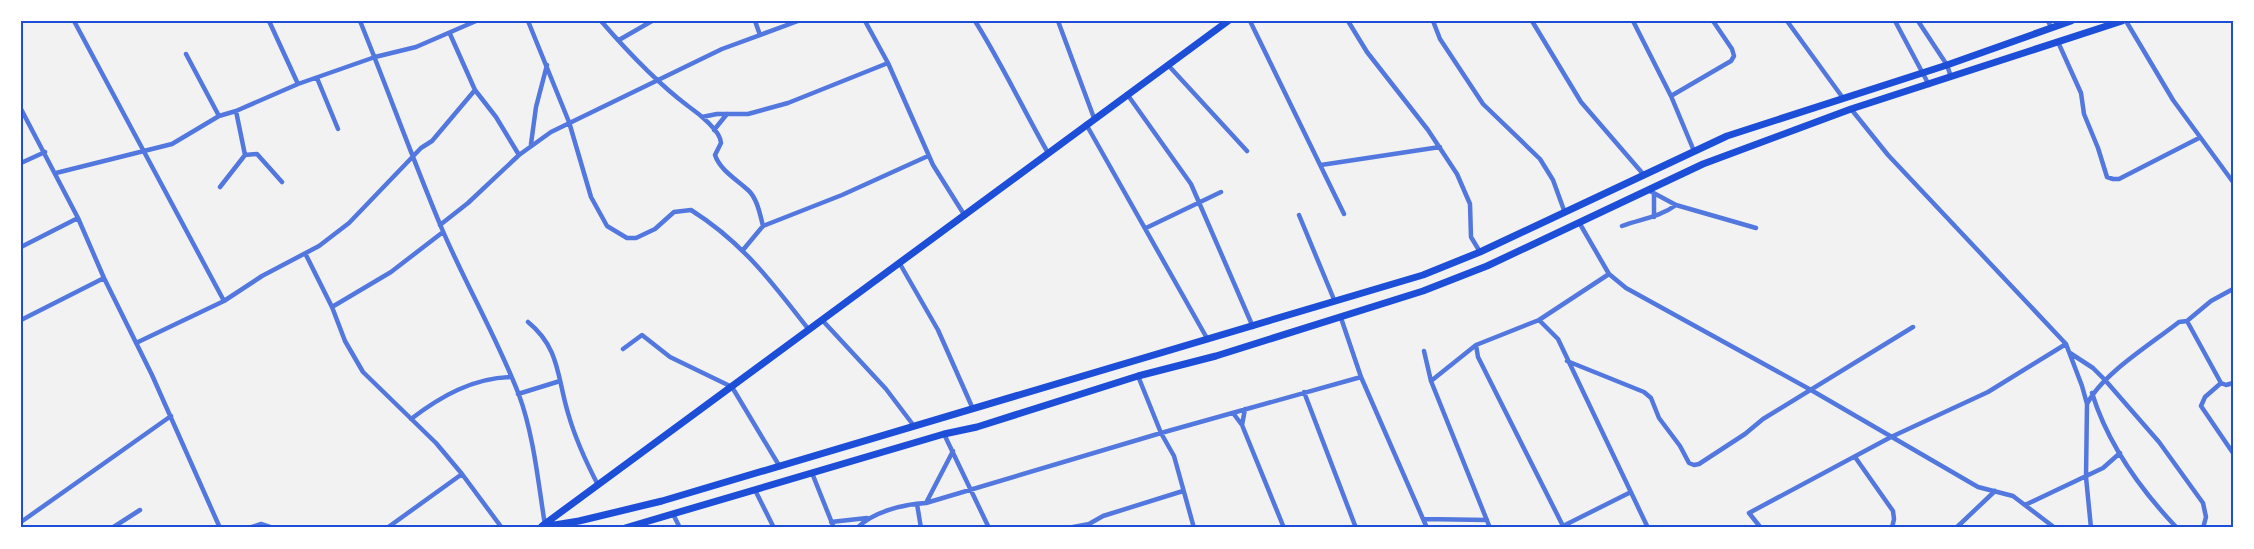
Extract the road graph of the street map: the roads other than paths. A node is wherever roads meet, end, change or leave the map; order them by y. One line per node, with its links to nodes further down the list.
1 (74, 21): 63 (street)
2 (269, 21): 40 (street)
3 (360, 21): 31 (street)
4 (476, 21): 26 (street)
5 (528, 21): 33 (street)
6 (601, 21): 28 (street)
7 (652, 21): 28 (street)
8 (754, 21): 27 (street)
9 (798, 21): 27 (street)
10 (866, 21): 32 (street)
11 (975, 21): 64 (street)
12 (1058, 21): 52 (street)
13 (1228, 21): 34 (main road)
14 (1250, 21): 70 (street)
15 (1348, 21): 59 (street)
16 (1433, 21): 80 (street)
17 (1532, 21): 72 (street)
18 (1632, 21): 44 (street)
19 (1713, 21): 44 (street)
20 (1787, 21): 45 (street)
21 (1895, 21): 36 (street)
22 (1918, 21): 35 (street)
23 (2071, 21): 25 (main road)
24 (2124, 21): 29 (main road); 57 (street)
25 (2050, 24): 35 (main road)
26 (450, 34): 31 (street); 42 (street)
27 (760, 35): 39 (street)
28 (618, 40): 39 (street)
29 (2058, 42): 37 (main road); 57 (street)
30 (186, 54): 50 (street)
31 (375, 57): 38 (street); 68 (street)
32 (888, 63): 49 (street); 67 (street)
33 (547, 65): 53 (street); 58 (street)
34 (1168, 65): 43 (main road); 60 (street)
35 (1947, 65): 36 (main road); 37 (street)
36 (1923, 72): 41 (street); 45 (main road)
37 (1951, 77): 41 (main road)
38 (317, 78): 40 (street); 55 (street)
39 (656, 80): 51 (street); 53 (street)
40 (298, 84): 48 (street)
41 (1929, 85): 47 (main road)
42 (475, 90): 65 (street); 68 (street)
43 (1127, 94): 52 (main road); 78 (street)
44 (1671, 96): 61 (street)
45 (1843, 98): 61 (main road)
46 (21, 109): 62 (street)
47 (1851, 109): 77 (main road); 115 (street)
48 (236, 111): 50 (street); 66 (street)
49 (728, 114): 51 (street); 56 (street)
50 (219, 116): 63 (street)
51 (702, 117): 56 (street)
52 (1094, 118): 54 (main road)
53 (569, 122): 58 (street); 94 (street)
54 (1086, 124): 64 (main road); 90 (street)
55 (338, 129)
56 (714, 130): 88 (street)
57 (2199, 138): 74 (street)
58 (531, 144): 65 (street)
59 (1440, 147): 70 (street); 95 (street)
60 (1247, 151)
61 (1694, 151): 72 (main road)
62 (45, 152): 69 (street); 71 (street)
63 (144, 152): 71 (street); 101 (street)
64 (1048, 153): 83 (main road)
65 (519, 154): 87 (street)
66 (245, 155): 73 (street); 75 (street)
67 (928, 156): 83 (street); 88 (street)
68 (412, 158): 87 (street); 96 (street)
69 (21, 163)
70 (1321, 165): 81 (street)
71 (56, 174): 85 (street)
72 (1644, 175): 80 (main road)
73 (282, 182)
74 (2233, 182)
75 (220, 187)
76 (1221, 192): 78 (street)
77 (1651, 192): 79 (street); 84 (street); 86 (main road)
78 (1199, 203): 90 (street); 110 (street)
79 (1676, 205): 84 (street); 91 (street)
80 (1565, 213): 95 (main road)
81 (1344, 214)
82 (1299, 215): 102 (street)
83 (965, 216): 97 (main road)
84 (1654, 217): 89 (street)
85 (78, 218): 93 (street); 99 (street)
86 (1580, 224): 98 (street); 104 (main road)
87 (441, 225): 92 (street)
88 (763, 226): 94 (street)
89 (1622, 226)
90 (1146, 228): 113 (street)
91 (1756, 228)
92 (443, 232): 103 (street); 124 (street)
93 (21, 246)
94 (743, 250): 112 (street)
95 (1480, 252): 102 (main road)
96 (306, 255): 101 (street); 103 (street)
97 (900, 264): 107 (main road); 137 (street)
98 (1609, 274): 106 (street); 132 (street)
99 (104, 278): 105 (street); 114 (street)
100 (2233, 289): 108 (street)
101 (224, 301): 114 (street)
102 (1335, 302): 110 (main road)
103 (332, 307): 141 (street)
104 (1341, 318): 123 (main road); 125 (street)
105 (21, 320)
106 (1539, 320): 116 (street); 122 (street)
107 (824, 321): 112 (main road); 143 (street)
108 (2187, 321): 126 (street); 129 (street)
109 (528, 322): 127 (street)
110 (1253, 327): 113 (main road)
111 (1913, 327): 132 (street)
112 (810, 331): 131 (main road)
113 (1208, 340): 137 (main road)
114 (136, 343): 140 (street)
115 (2066, 344): 120 (street); 146 (street)
116 (1476, 345): 119 (street); 121 (street)
117 (623, 349): 131 (street)
118 (1424, 351): 128 (street)
119 (1467, 352): 121 (street); 128 (street)
120 (2070, 353): 126 (street); 136 (street)
121 (1478, 357): 172 (street)
122 (1567, 362): 132 (street); 160 (street)
123 (1138, 376): 144 (street); 145 (main road)
124 (511, 377): 135 (street); 141 (street)
125 (1361, 377): 133 (street); 167 (street)
126 (2105, 380): 134 (street); 199 (street)
127 (560, 381): 135 (street); 155 (street)
128 (1431, 381): 168 (street)
129 (2221, 382): 130 (street); 149 (street)
130 (2233, 383)
131 (732, 387): 151 (street); 155 (main road)
132 (1810, 390): 146 (street)
133 (1304, 392): 138 (street); 189 (street)
134 (2092, 393): 136 (street); 148 (street)
135 (518, 394): 171 (street)
136 (2087, 404): 154 (street)
137 (973, 409): 143 (main road)
138 (1245, 409): 139 (street); 142 (street)
139 (1233, 413): 142 (street); 144 (street)
140 (171, 416): 169 (street); 174 (street)
141 (411, 419): 153 (street)
142 (1242, 425): 188 (street)
143 (914, 426): 151 (main road)
144 (1161, 433): 156 (street); 158 (street)
145 (944, 434): 147 (street); 152 (main road)
146 (1891, 437): 150 (street); 159 (street)
147 (953, 452): 156 (street); 161 (street)
148 (2120, 453): 154 (street); 198 (street)
149 (2233, 453)
150 (1855, 457): 193 (street); 194 (street)
151 (780, 467): 171 (main road)
152 (812, 473): 157 (main road); 170 (street)
153 (462, 474): 177 (street); 178 (street)
154 (2086, 477): 163 (street); 197 (street)
155 (598, 485): 171 (main road)
156 (971, 489): 161 (street); 185 (street)
157 (755, 490): 165 (main road); 181 (street)
158 (1183, 491): 186 (street); 187 (street)
159 (1995, 491): 163 (street); 195 (street)
160 (1629, 493): 172 (street); 192 (street)
161 (926, 503): 162 (street)
162 (917, 504): 166 (street); 184 (street)
163 (2025, 505): 196 (street)
164 (140, 510): 173 (street)
165 (673, 514): 179 (main road); 180 (street)
166 (867, 518): 170 (street); 183 (street)
167 (1424, 519): 168 (street); 190 (street)
168 (1487, 520): 191 (street)
169 (21, 522)
170 (831, 522): 182 (street)
171 (542, 527)
172 (1564, 527)
173 (112, 528)
174 (220, 528)
175 (249, 528): 176 (street)
176 (273, 528)
177 (387, 528)
178 (502, 528)
179 (625, 528)
180 (680, 528)
181 (774, 528)
182 (834, 528)
183 (857, 528)
184 (921, 528)
185 (988, 528)
186 (1068, 528)
187 (1194, 528)
188 (1284, 528)
189 (1356, 528)
190 (1427, 528)
191 (1490, 528)
192 (1648, 528)
193 (1761, 528)
194 (1892, 528)
195 (1956, 528)
196 (2055, 528)
197 (2091, 528)
198 (2177, 528)
199 (2203, 528)

